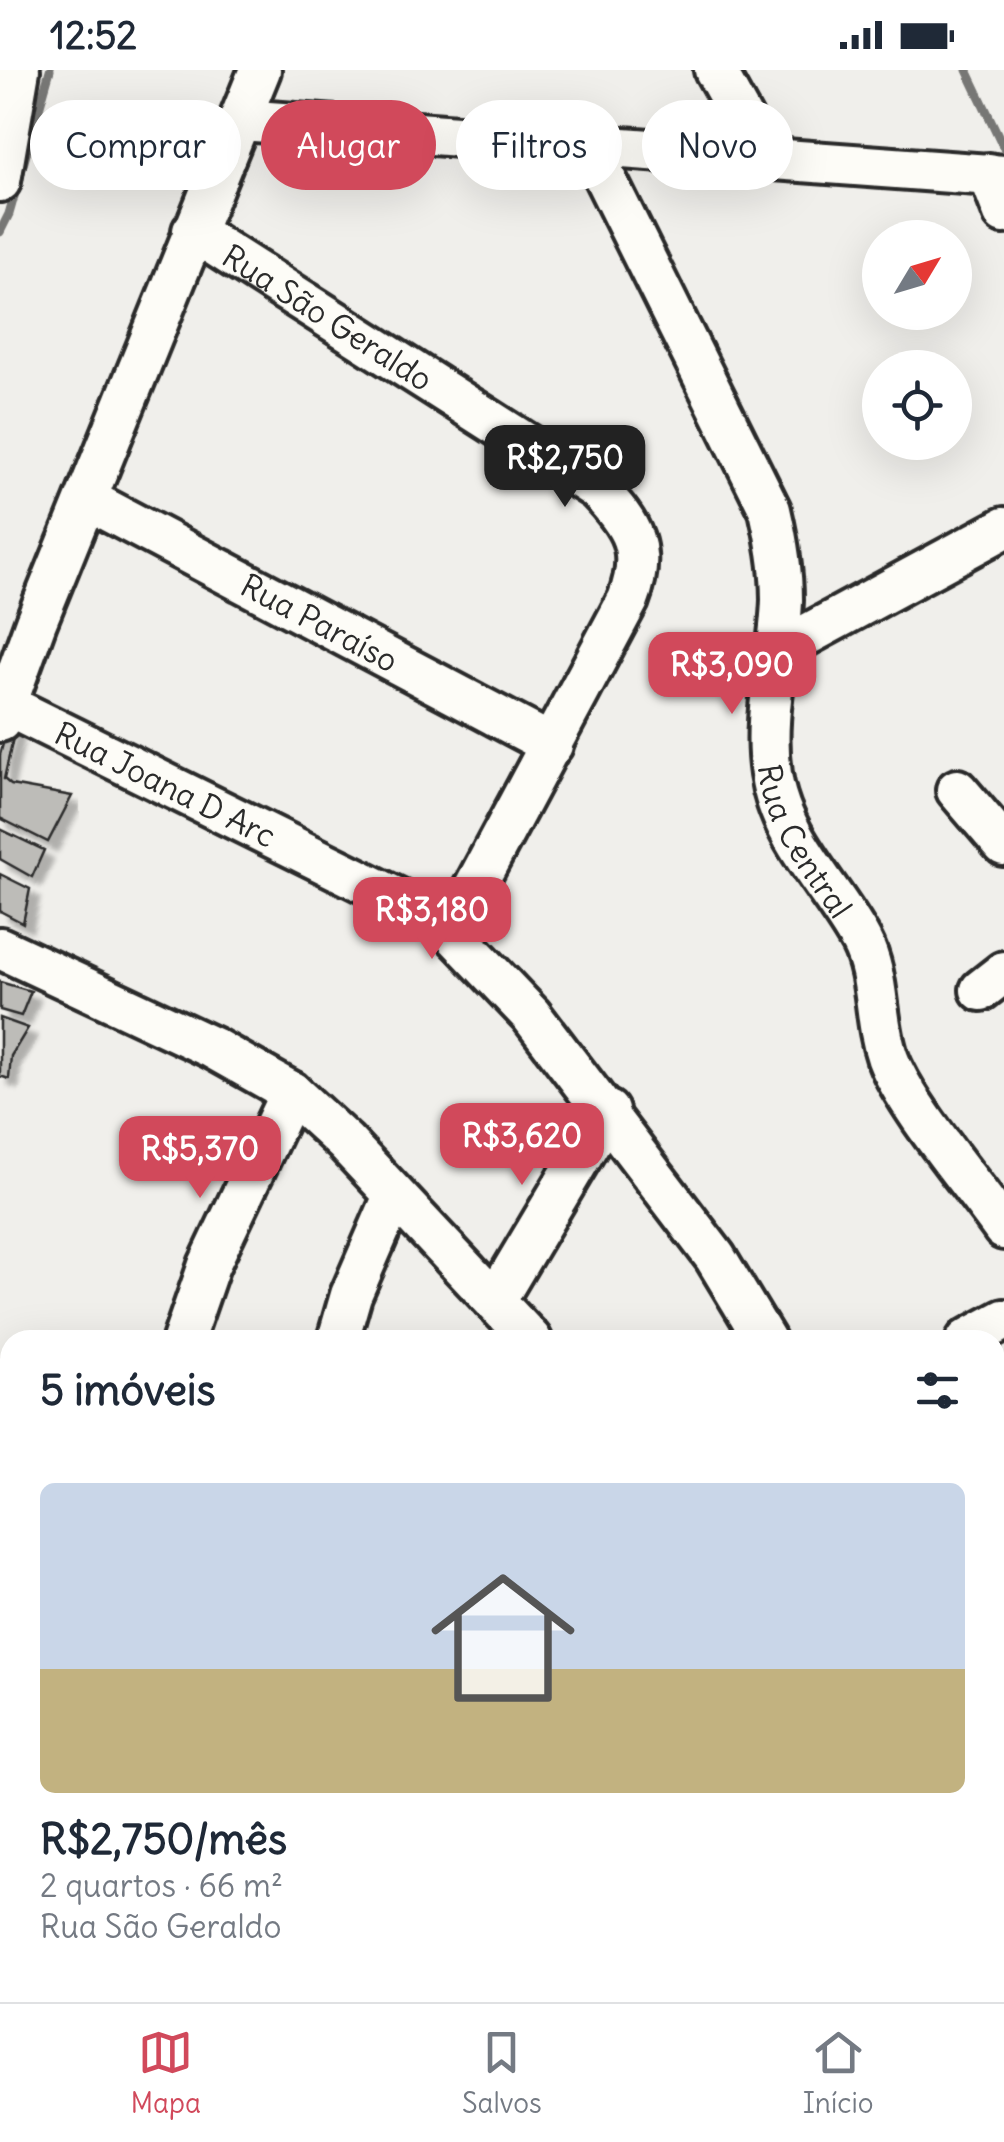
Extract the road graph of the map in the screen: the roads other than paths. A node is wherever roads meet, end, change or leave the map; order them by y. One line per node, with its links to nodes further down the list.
1 (20, 70): 8 (street)
2 (260, 70): 5 (street)
3 (715, 70): 4 (street)
4 (732, 100)
5 (241, 120): 6 (street)
6 (456, 137)
7 (793, 159): 9 (street)
8 (0, 182)
9 (999, 184)
10 (210, 190): 12 (street)
11 (611, 190): 15 (street, Rua Central)
12 (193, 230): 13 (street); 17 (street, Rua São Geraldo)
13 (88, 500): 16 (street); 17 (street, Rua Paraíso)
14 (1004, 528): 15 (street)
15 (777, 651): 25 (street, Rua Central)
16 (3, 713): 20 (street, Rua Joana D Arc)
17 (552, 745): 20 (street, Rua São Geraldo)
18 (957, 790): 19 (street)
19 (1004, 845)
20 (451, 931): 23 (street, Rua Joana D Arc)
21 (0, 948): 22 (street)
22 (291, 1092): 24 (street); 27 (street)
23 (608, 1111): 26 (street); 30 (street, Rua Joana D Arc)
24 (394, 1196): 26 (street); 28 (street)
25 (1004, 1229)
26 (495, 1300): 29 (street)
27 (186, 1330)
28 (341, 1330)
29 (522, 1330)
30 (759, 1330)

